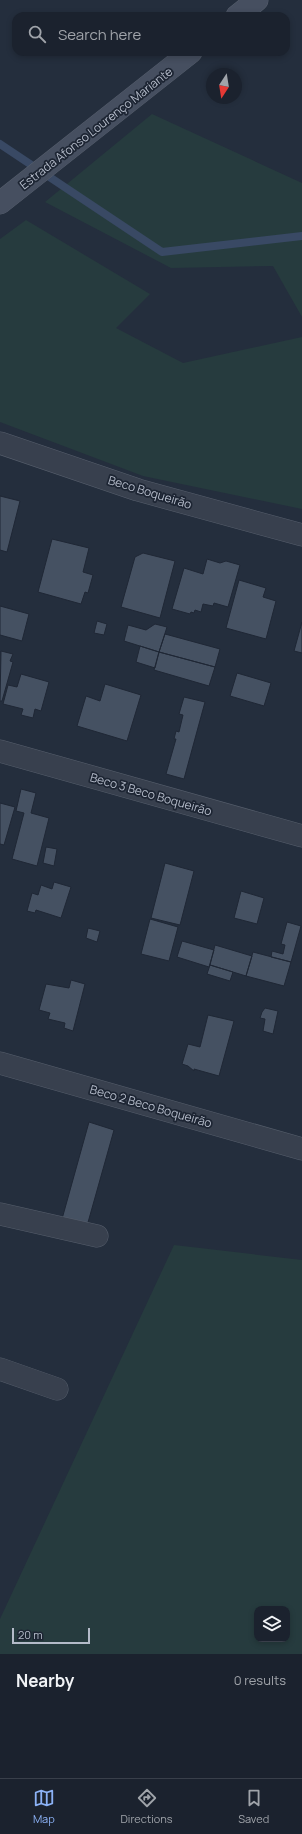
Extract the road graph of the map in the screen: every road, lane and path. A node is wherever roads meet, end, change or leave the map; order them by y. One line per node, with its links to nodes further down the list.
1 (257, 0): 2 (main road)
2 (242, 12)
3 (186, 56): 4 (main road, Estrada Afonso Lourenço Mariante)
4 (0, 202)
5 (0, 443): 6 (street, Beco Boqueirão)
6 (302, 535)
7 (0, 751): 8 (street, Beco 3 Beco Boqueirão)
8 (302, 836)
9 (0, 1063): 10 (street, Beco 2 Beco Boqueirão)
10 (302, 1149)
11 (0, 1214): 12 (street)
12 (98, 1236)
13 (0, 1369): 14 (street)
14 (57, 1389)

